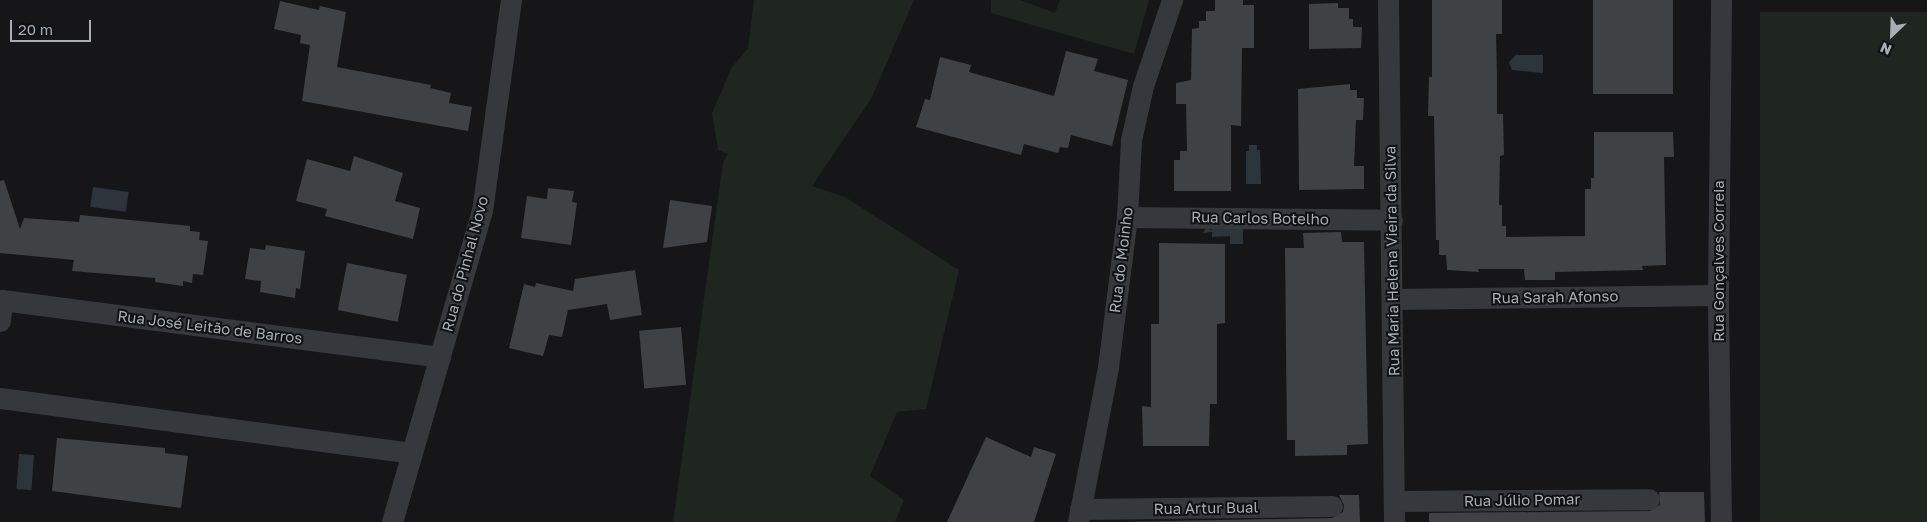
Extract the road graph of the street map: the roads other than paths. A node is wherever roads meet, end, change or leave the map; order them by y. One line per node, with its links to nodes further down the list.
1 (511, 0): 10 (street, Rua do Pinhal Novo)
2 (1172, 0): 5 (street, Rua do Moinho)
3 (1388, 0): 6 (street, Rua Maria Helena Vieira da Silva)
4 (1721, 0): 7 (street, Rua Gonçalves Correia)
5 (1127, 216): 6 (street, Rua Carlos Botelho); 16 (street, Rua do Moinho)
6 (1392, 220): 8 (street, Rua Maria Helena Vieira da Silva)
7 (1718, 295): 8 (street, Rua Sarah Afonso); 18 (street, Rua Gonçalves Correia)
8 (1392, 299): 15 (street, Rua Maria Helena Vieira da Silva)
9 (0, 321): 10 (street, Rua José Leitão de Barros)
10 (440, 357): 12 (street, Rua do Pinhal Novo)
11 (0, 398): 12 (street)
12 (411, 452): 17 (street, Rua do Pinhal Novo)
13 (1650, 499): 15 (street, Rua Júlio Pomar)
14 (1332, 506): 16 (street, Rua Artur Bual)
15 (1394, 512)
16 (1079, 516)
17 (392, 522)
18 (1721, 522)

